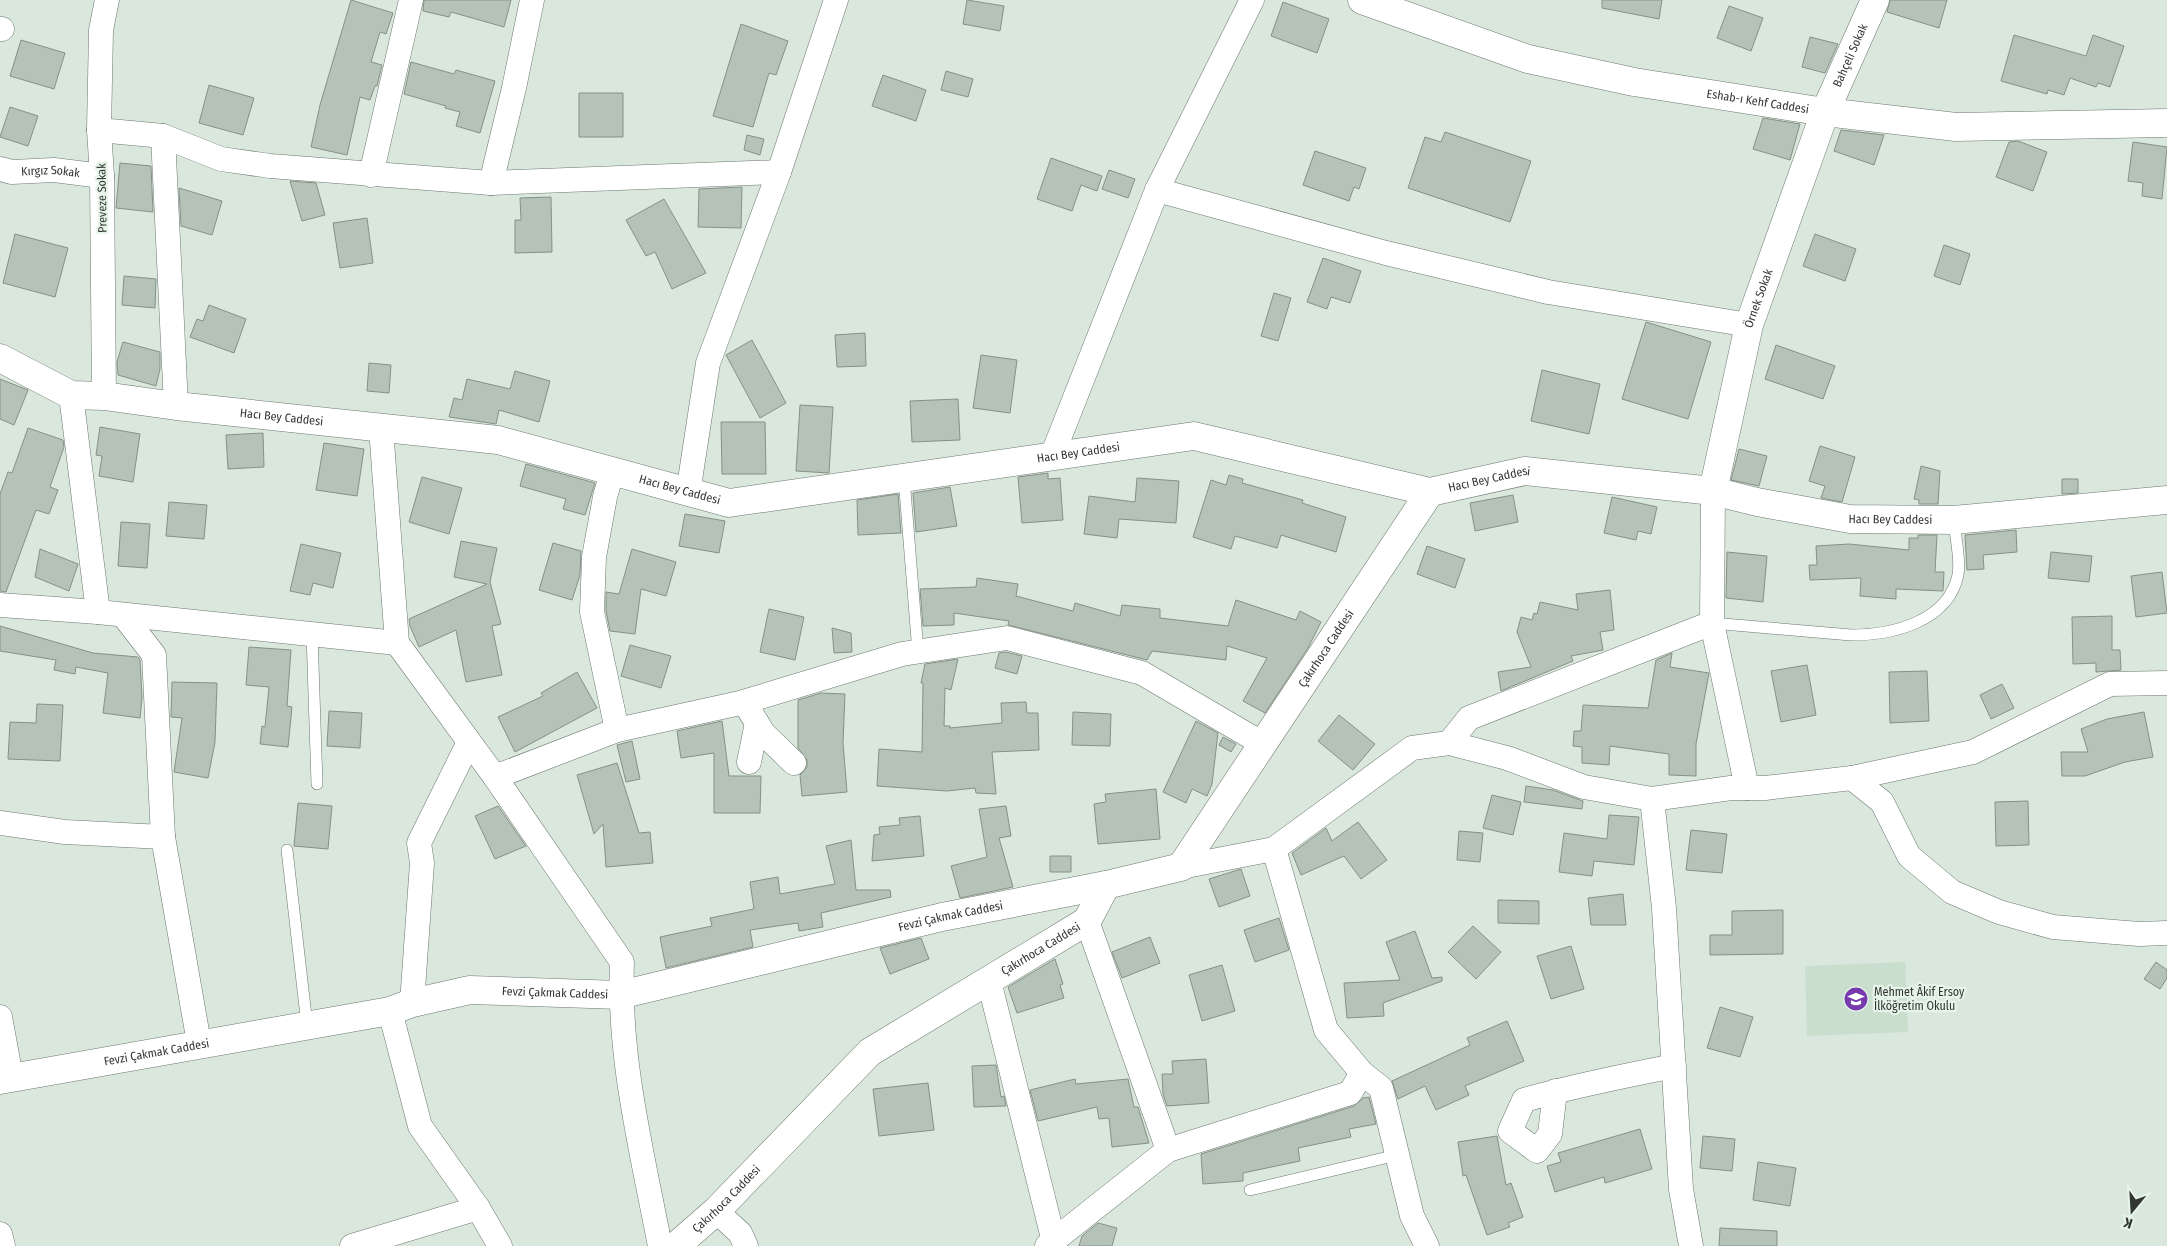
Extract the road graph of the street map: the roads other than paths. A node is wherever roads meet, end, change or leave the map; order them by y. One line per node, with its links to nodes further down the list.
1 (107, 0): 10 (street, Preveze Sokak)
2 (411, 0): 14 (street)
3 (532, 0): 16 (street)
4 (836, 0): 13 (street)
5 (1252, 0): 17 (street)
6 (1362, 0): 8 (street, Eshab-ı Kehf Caddesi)
7 (1875, 0): 8 (street, Bahçeli Sokak)
8 (1825, 112): 9 (street, Eshab-ı Kehf Caddesi); 18 (street, Örnek Sokak)
9 (2167, 124)
10 (99, 130): 11 (street); 15 (street, Preveze Sokak)
11 (163, 136): 14 (street); 22 (street)
12 (0, 170): 15 (street, Kırgız Sokak)
13 (779, 172): 16 (street); 29 (street)
14 (371, 175): 16 (street)
15 (102, 176): 21 (street, Preveze Sokak)
16 (491, 183)
17 (1157, 190): 18 (street); 24 (street)
18 (1749, 325): 27 (street, Örnek Sokak)
19 (0, 358): 20 (street, Hacı Bey Caddesi)
20 (71, 394): 21 (street, Hacı Bey Caddesi); 33 (street)
21 (104, 396): 22 (street, Hacı Bey Caddesi)
22 (176, 406): 23 (street, Hacı Bey Caddesi)
23 (381, 428): 25 (street, Hacı Bey Caddesi); 37 (street)
24 (1052, 456): 26 (street, Hacı Bey Caddesi); 28 (street, Hacı Bey Caddesi)
25 (612, 472): 29 (street, Hacı Bey Caddesi); 42 (street)
26 (904, 478): 29 (street, Hacı Bey Caddesi); 38 (lane)
27 (1713, 491): 28 (street, Hacı Bey Caddesi); 31 (street, Hacı Bey Caddesi); 35 (street)
28 (1430, 492): 45 (street, Çakırhoca Caddesi)
29 (688, 493)
30 (2167, 500): 31 (street, Hacı Bey Caddesi)
31 (1954, 520): 35 (lane)
32 (0, 605): 33 (street)
33 (98, 612): 34 (street)
34 (123, 615): 36 (street); 54 (street)
35 (1712, 623): 44 (street); 51 (street)
36 (312, 634): 37 (street); 50 (lane)
37 (397, 643): 43 (street)
38 (918, 652): 40 (street); 45 (street)
39 (2167, 683): 49 (street)
40 (744, 702): 41 (street); 42 (street)
41 (757, 723): 46 (street); 47 (street)
42 (618, 730): 48 (street)
43 (469, 742): 48 (street); 63 (street)
44 (1449, 743): 52 (street); 55 (street)
45 (1262, 744): 57 (street, Çakırhoca Caddesi)
46 (749, 762)
47 (794, 763)
48 (495, 776): 62 (street)
49 (1852, 778): 51 (street); 60 (street)
50 (317, 784)
51 (1747, 788): 52 (street)
52 (1652, 799): 67 (street)
53 (0, 824): 54 (street)
54 (163, 837): 66 (street)
55 (1274, 849): 57 (street); 68 (street)
56 (287, 850): 65 (lane)
57 (1181, 867): 58 (street)
58 (1106, 885): 59 (street, Çakırhoca Caddesi); 62 (street, Fevzi Çakmak Caddesi)
59 (1087, 921): 61 (street, Çakırhoca Caddesi); 71 (street)
60 (2167, 933)
61 (989, 980): 75 (street, Çakırhoca Caddesi); 77 (street)
62 (620, 995): 63 (street, Fevzi Çakmak Caddesi); 81 (street)
63 (401, 1007): 65 (street, Fevzi Çakmak Caddesi); 74 (street)
64 (0, 1017): 69 (street)
65 (307, 1025): 66 (street, Fevzi Çakmak Caddesi)
66 (199, 1043): 69 (street, Fevzi Çakmak Caddesi)
67 (1674, 1066): 70 (street); 85 (street)
68 (1362, 1073): 71 (street); 72 (street)
69 (5, 1078)
70 (1554, 1091): 70 (street)
71 (1168, 1150): 77 (street)
72 (1397, 1155): 73 (lane); 84 (street)
73 (1250, 1190)
74 (478, 1208): 79 (street); 80 (street)
75 (716, 1211): 82 (street, Çakırhoca Caddesi); 83 (street)
76 (0, 1234): 78 (street)
77 (1052, 1245)
78 (2, 1246)
79 (352, 1246)
80 (500, 1246)
81 (660, 1246)
82 (676, 1246)
83 (746, 1246)
84 (1427, 1246)
85 (1690, 1246)

